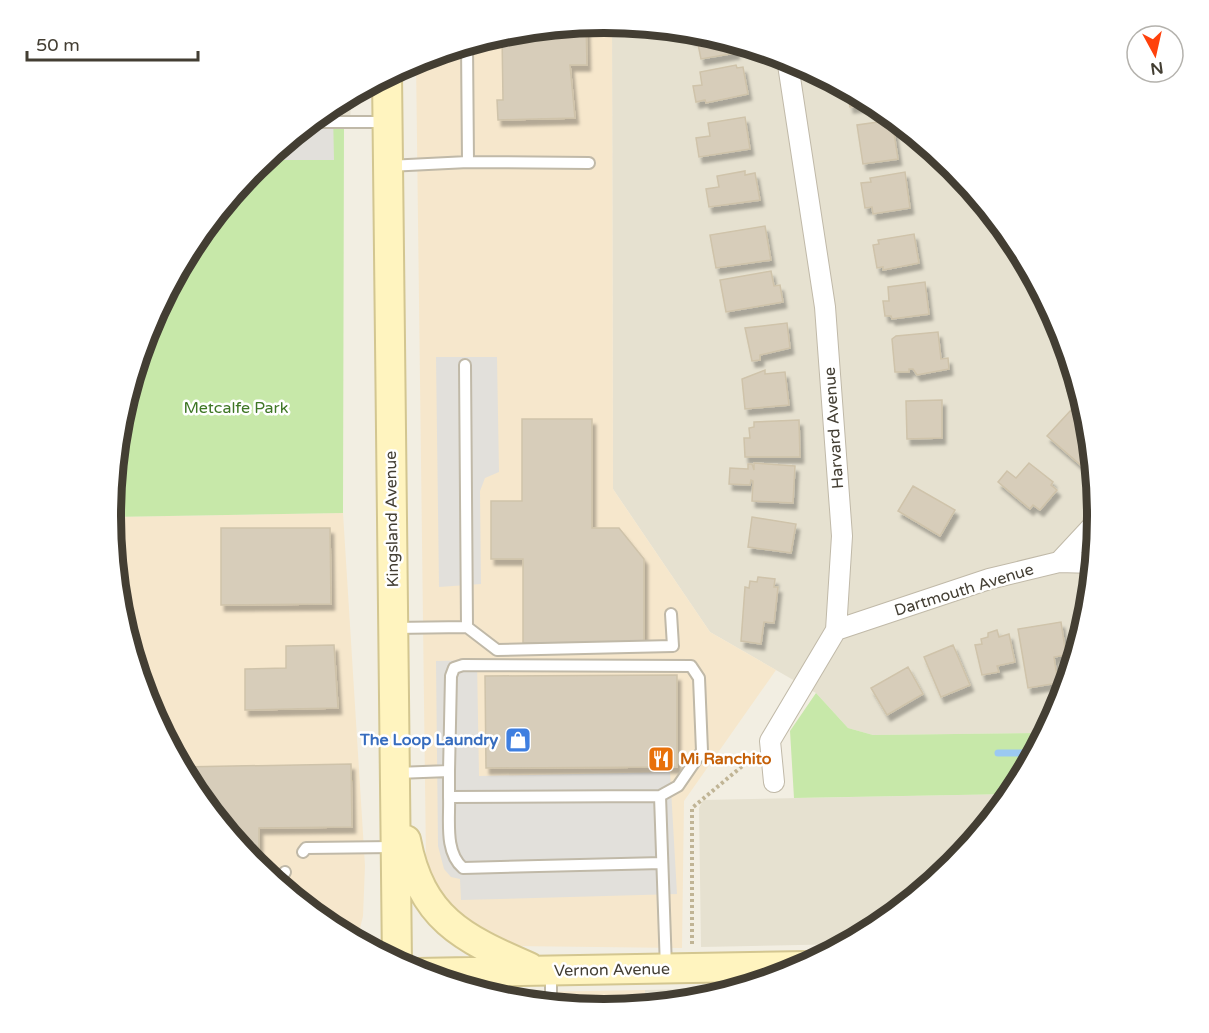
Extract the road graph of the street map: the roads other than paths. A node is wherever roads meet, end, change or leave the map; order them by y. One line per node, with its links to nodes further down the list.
1 (467, 53): 6 (lane)
2 (789, 70): 16 (street, Harvard Avenue)
3 (387, 85): 5 (street, Kingsland Avenue)
4 (325, 122): 5 (lane)
5 (387, 122): 8 (street, Kingsland Avenue)
6 (468, 162): 7 (lane); 8 (lane)
7 (589, 163)
8 (388, 166): 15 (street, Kingsland Avenue)
9 (465, 365): 14 (lane)
10 (1088, 531): 11 (street)
11 (1059, 562): 12 (street, Dartmouth Avenue); 16 (street, Dartmouth Avenue)
12 (1086, 563)
13 (671, 614): 14 (lane)
14 (467, 627): 15 (lane)
15 (393, 628): 18 (street, Kingsland Avenue)
16 (836, 630): 19 (street, Harvard Avenue)
17 (449, 771): 18 (lane); 20 (lane); 21 (lane)
18 (395, 779): 22 (street, Kingsland Avenue); 30 (street)
19 (774, 782)
20 (660, 796): 21 (lane); 24 (lane)
21 (449, 797): 24 (lane)
22 (396, 847): 23 (lane); 27 (street, Kingsland Avenue)
23 (303, 852)
24 (662, 863): 29 (lane)
25 (285, 872): 26 (lane)
26 (282, 876)
27 (397, 953)
28 (781, 966): 29 (street, Vernon Avenue)
29 (679, 968): 30 (street, Vernon Avenue)
30 (545, 971): 31 (street, Vernon Avenue); 32 (lane)
31 (462, 978)
32 (550, 997)

